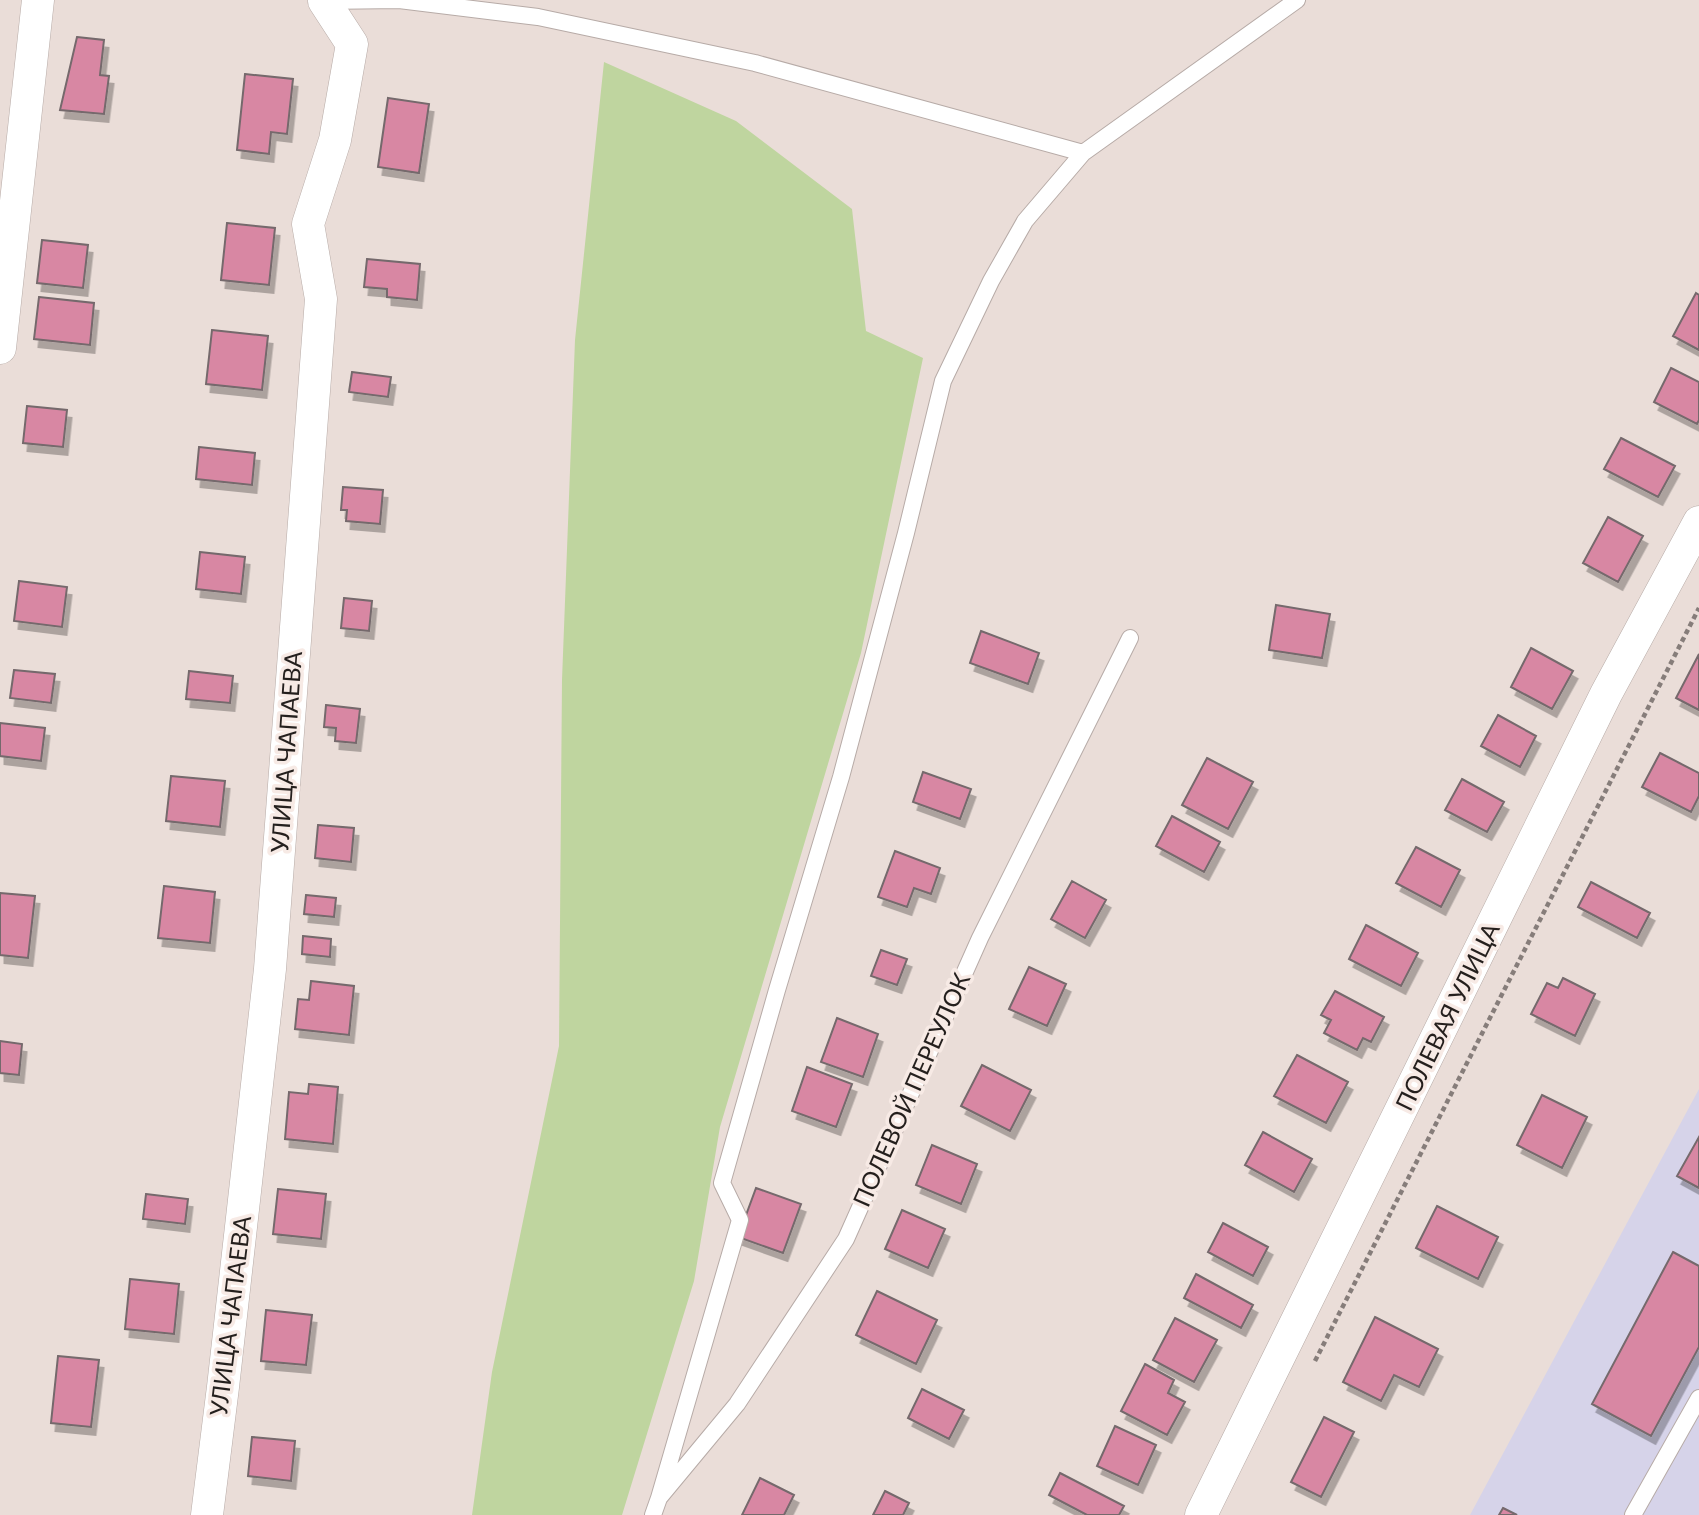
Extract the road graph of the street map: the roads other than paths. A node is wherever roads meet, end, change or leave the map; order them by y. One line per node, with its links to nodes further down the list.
1 (38, 0): 7 (street)
2 (322, 0): 5 (lane); 12 (street, УЛИЦА ЧАПАЕВА)
3 (540, 0): 5 (lane)
4 (1297, 0): 6 (lane)
5 (538, 17): 6 (lane)
6 (1083, 153): 11 (lane)
7 (0, 348)
8 (1699, 522): 14 (street, ПОЛЕВАЯ УЛИЦА)
9 (1130, 638): 11 (lane, ПОЛЕВОЙ ПЕРЕУЛОК)
10 (1699, 1398): 15 (lane)
11 (659, 1498): 13 (lane, ПОЛЕВОЙ ПЕРЕУЛОК)
12 (206, 1515)
13 (653, 1515)
14 (1201, 1515)
15 (1633, 1515)

